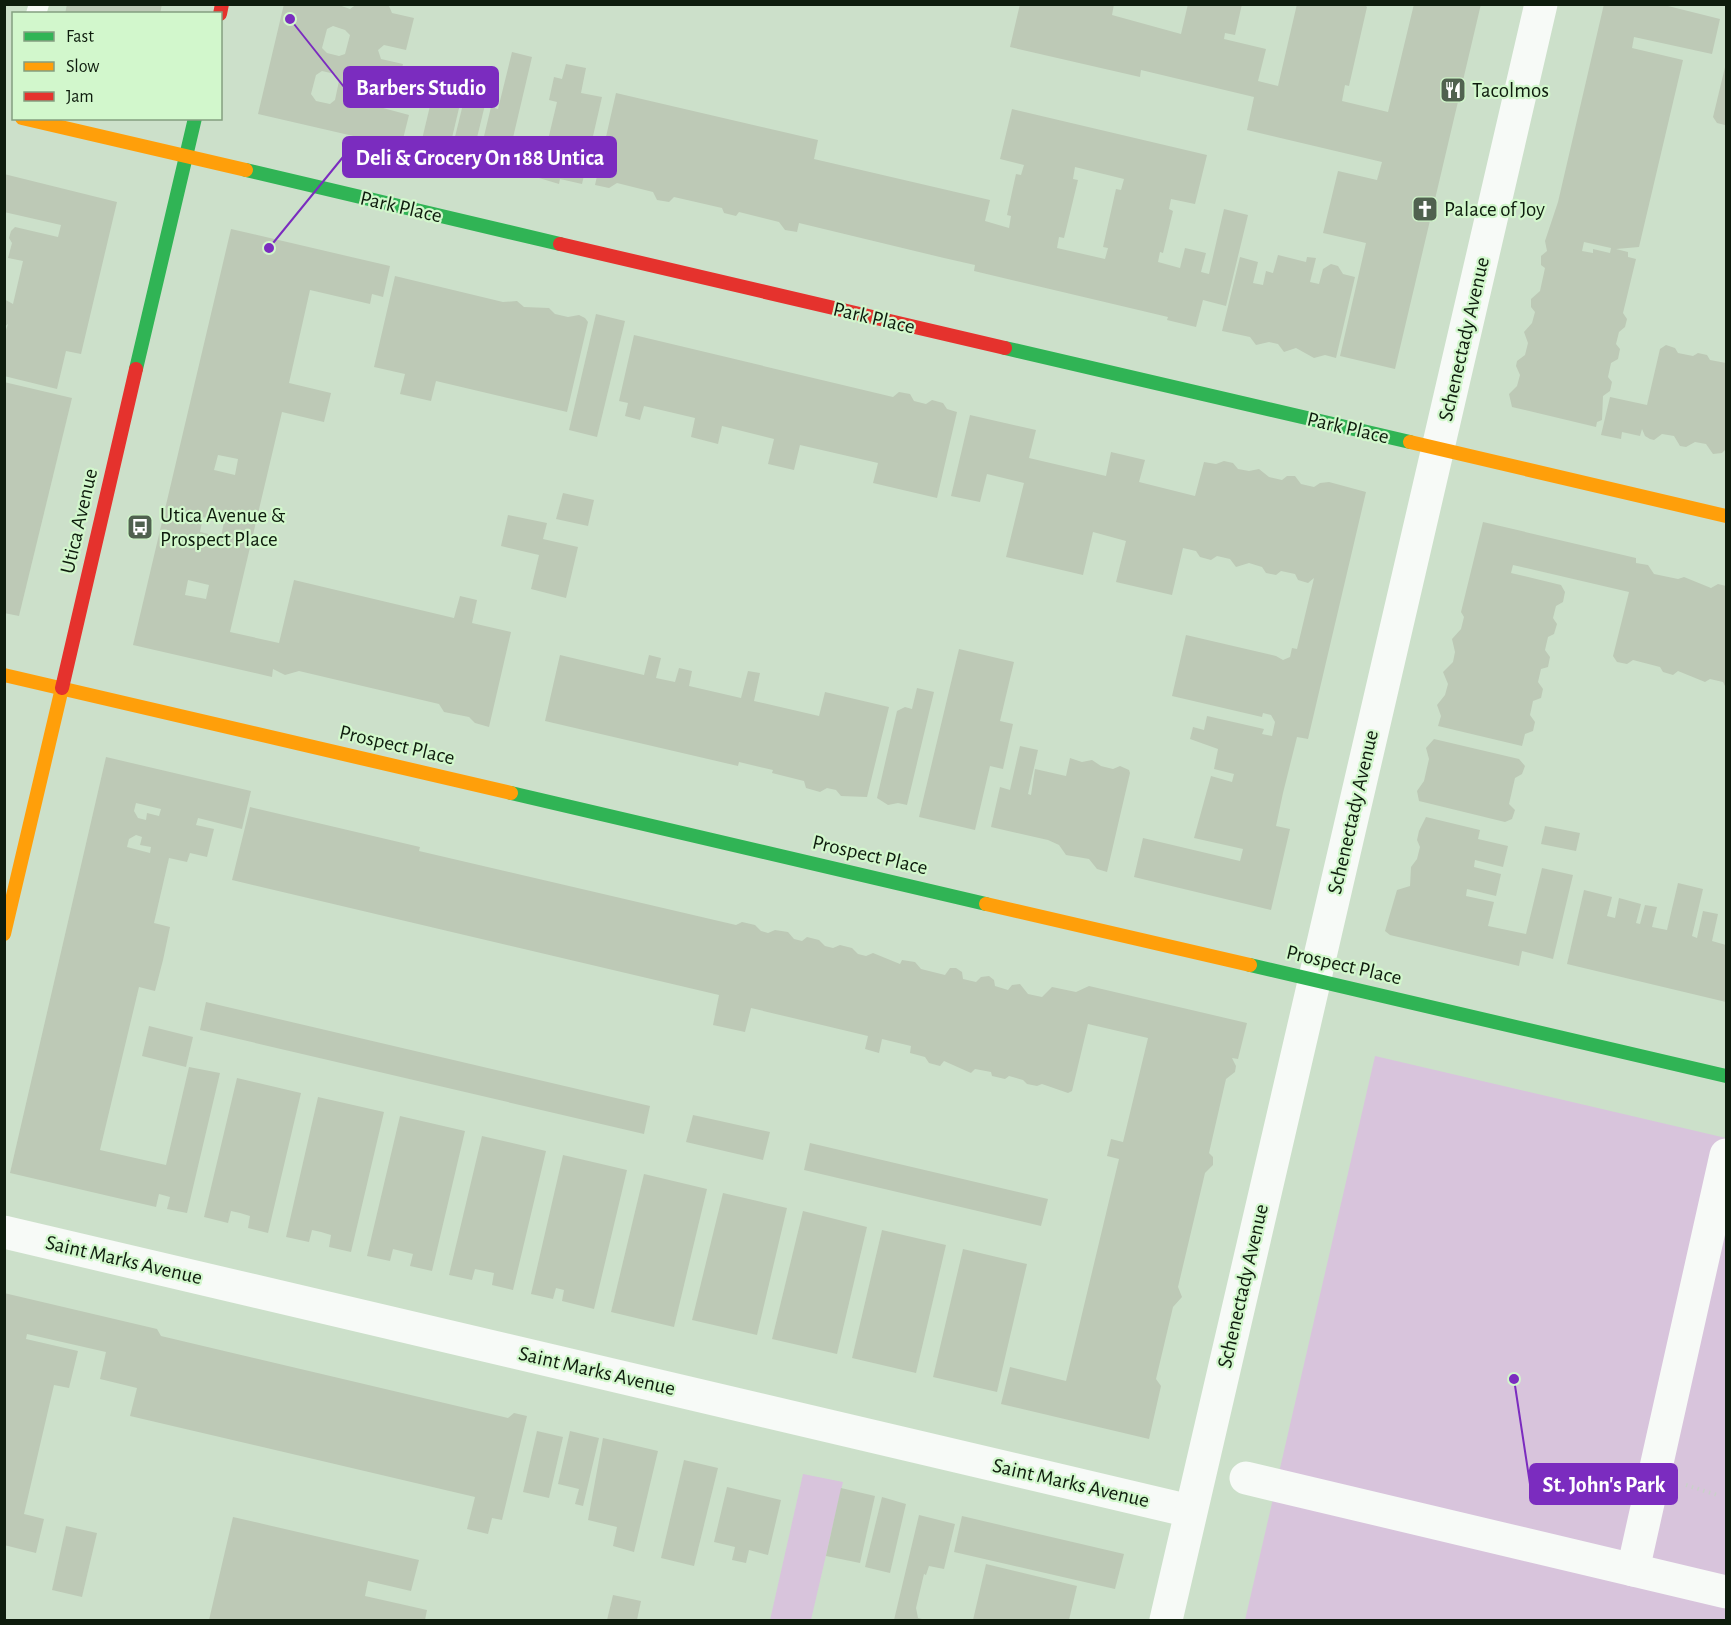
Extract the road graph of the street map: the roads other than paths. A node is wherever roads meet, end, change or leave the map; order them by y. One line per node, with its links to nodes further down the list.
1 (1541, 4): 5 (street, Schenectady Avenue)
2 (34, 120): 4 (street, Park Place)
3 (195, 120): 4 (street, Utica Avenue)
4 (186, 157): 5 (street, Park Place); 8 (street, Utica Avenue)
5 (1438, 449): 6 (street, Park Place); 10 (street, Schenectady Avenue)
6 (1726, 516)
7 (4, 675): 8 (street, Prospect Place)
8 (61, 688): 9 (street, Utica Avenue); 10 (street, Prospect Place)
9 (4, 934)
10 (1314, 980): 11 (street, Prospect Place); 15 (street, Schenectady Avenue)
11 (1726, 1076)
12 (1726, 1155): 16 (street)
13 (4, 1232): 15 (street, Saint Marks Avenue)
14 (1246, 1478): 16 (street)
15 (1190, 1510): 18 (street, Schenectady Avenue)
16 (1633, 1570): 17 (street)
17 (1726, 1592)
18 (1166, 1620)

